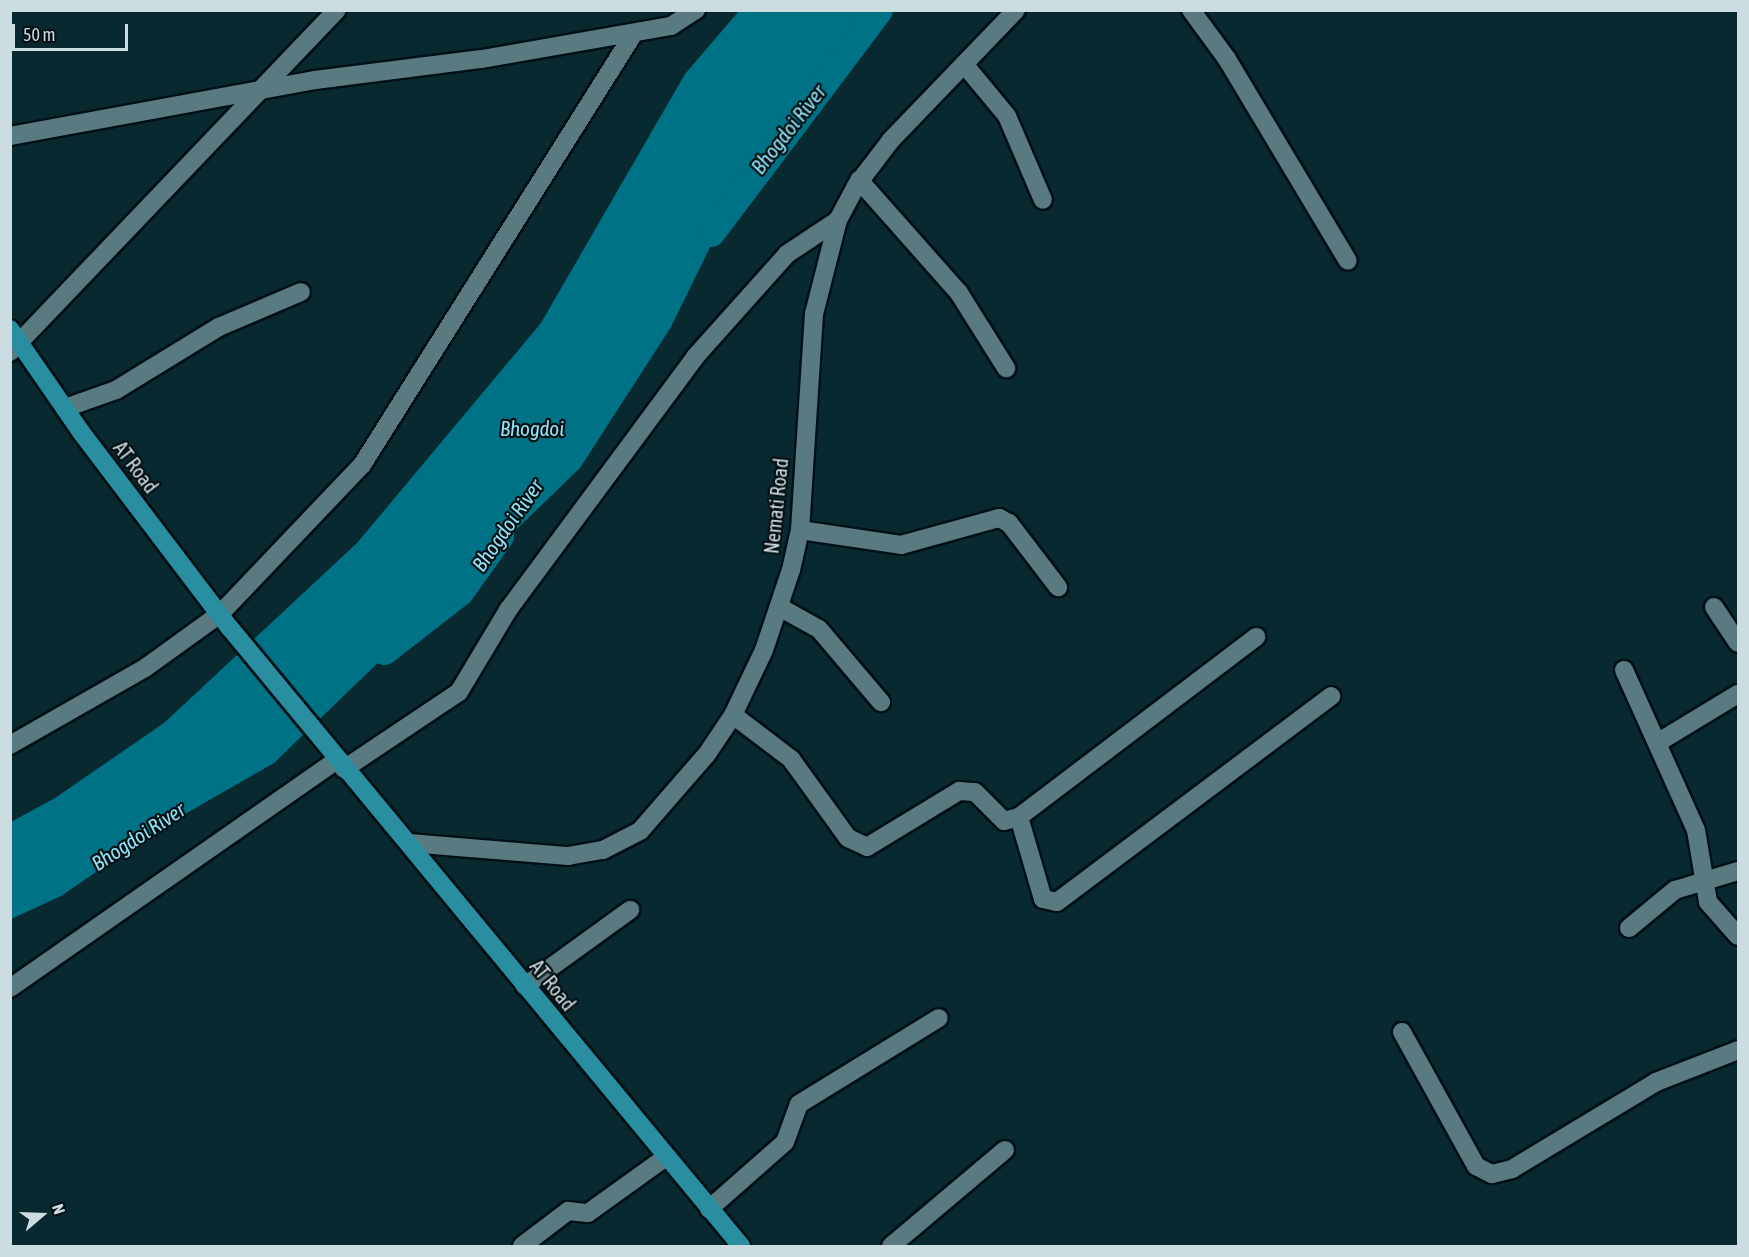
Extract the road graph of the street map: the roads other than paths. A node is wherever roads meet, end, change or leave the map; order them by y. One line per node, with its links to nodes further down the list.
1 (337, 10): 7 (street)
2 (696, 10): 5 (street)
3 (1016, 10): 6 (street, Nemati Road)
4 (1191, 10): 12 (street)
5 (634, 33): 7 (street); 21 (street)
6 (964, 64): 9 (street, Nemati Road); 10 (street)
7 (255, 95): 8 (street); 14 (street)
8 (10, 136)
9 (860, 180): 11 (street, Nemati Road); 15 (street)
10 (1043, 200)
11 (838, 219): 17 (street, Nemati Road); 31 (street)
12 (1348, 261)
13 (301, 291): 16 (street)
14 (14, 342): 16 (main road, AT Road)
15 (1006, 368)
16 (65, 408): 21 (main road, AT Road)
17 (800, 530): 18 (street); 20 (street, Nemati Road)
18 (1058, 587)
19 (1713, 607): 23 (street)
20 (781, 608): 27 (street); 28 (street, Nemati Road)
21 (225, 621): 30 (street); 31 (main road, AT Road)
22 (1256, 637): 32 (street)
23 (1738, 643)
24 (1624, 670): 29 (street)
25 (1738, 694): 29 (street)
26 (1331, 696): 32 (street)
27 (881, 702)
28 (733, 715): 32 (street); 33 (street, Nemati Road)
29 (1657, 743): 35 (street)
30 (10, 745)
31 (337, 760): 33 (main road, AT Road); 40 (street)
32 (1019, 817)
33 (409, 843): 39 (main road, AT Road)
34 (1738, 871): 35 (street)
35 (1707, 882): 37 (street); 38 (street)
36 (630, 910): 39 (street)
37 (1629, 928)
38 (1738, 936)
39 (525, 986): 45 (main road, AT Road)
40 (10, 988)
41 (939, 1018): 46 (street)
42 (1402, 1032): 43 (street)
43 (1738, 1050)
44 (1005, 1150): 49 (street)
45 (666, 1157): 46 (main road, AT Road); 47 (street)
46 (709, 1209): 48 (main road, AT Road)
47 (522, 1246)
48 (741, 1246)
49 (891, 1246)

